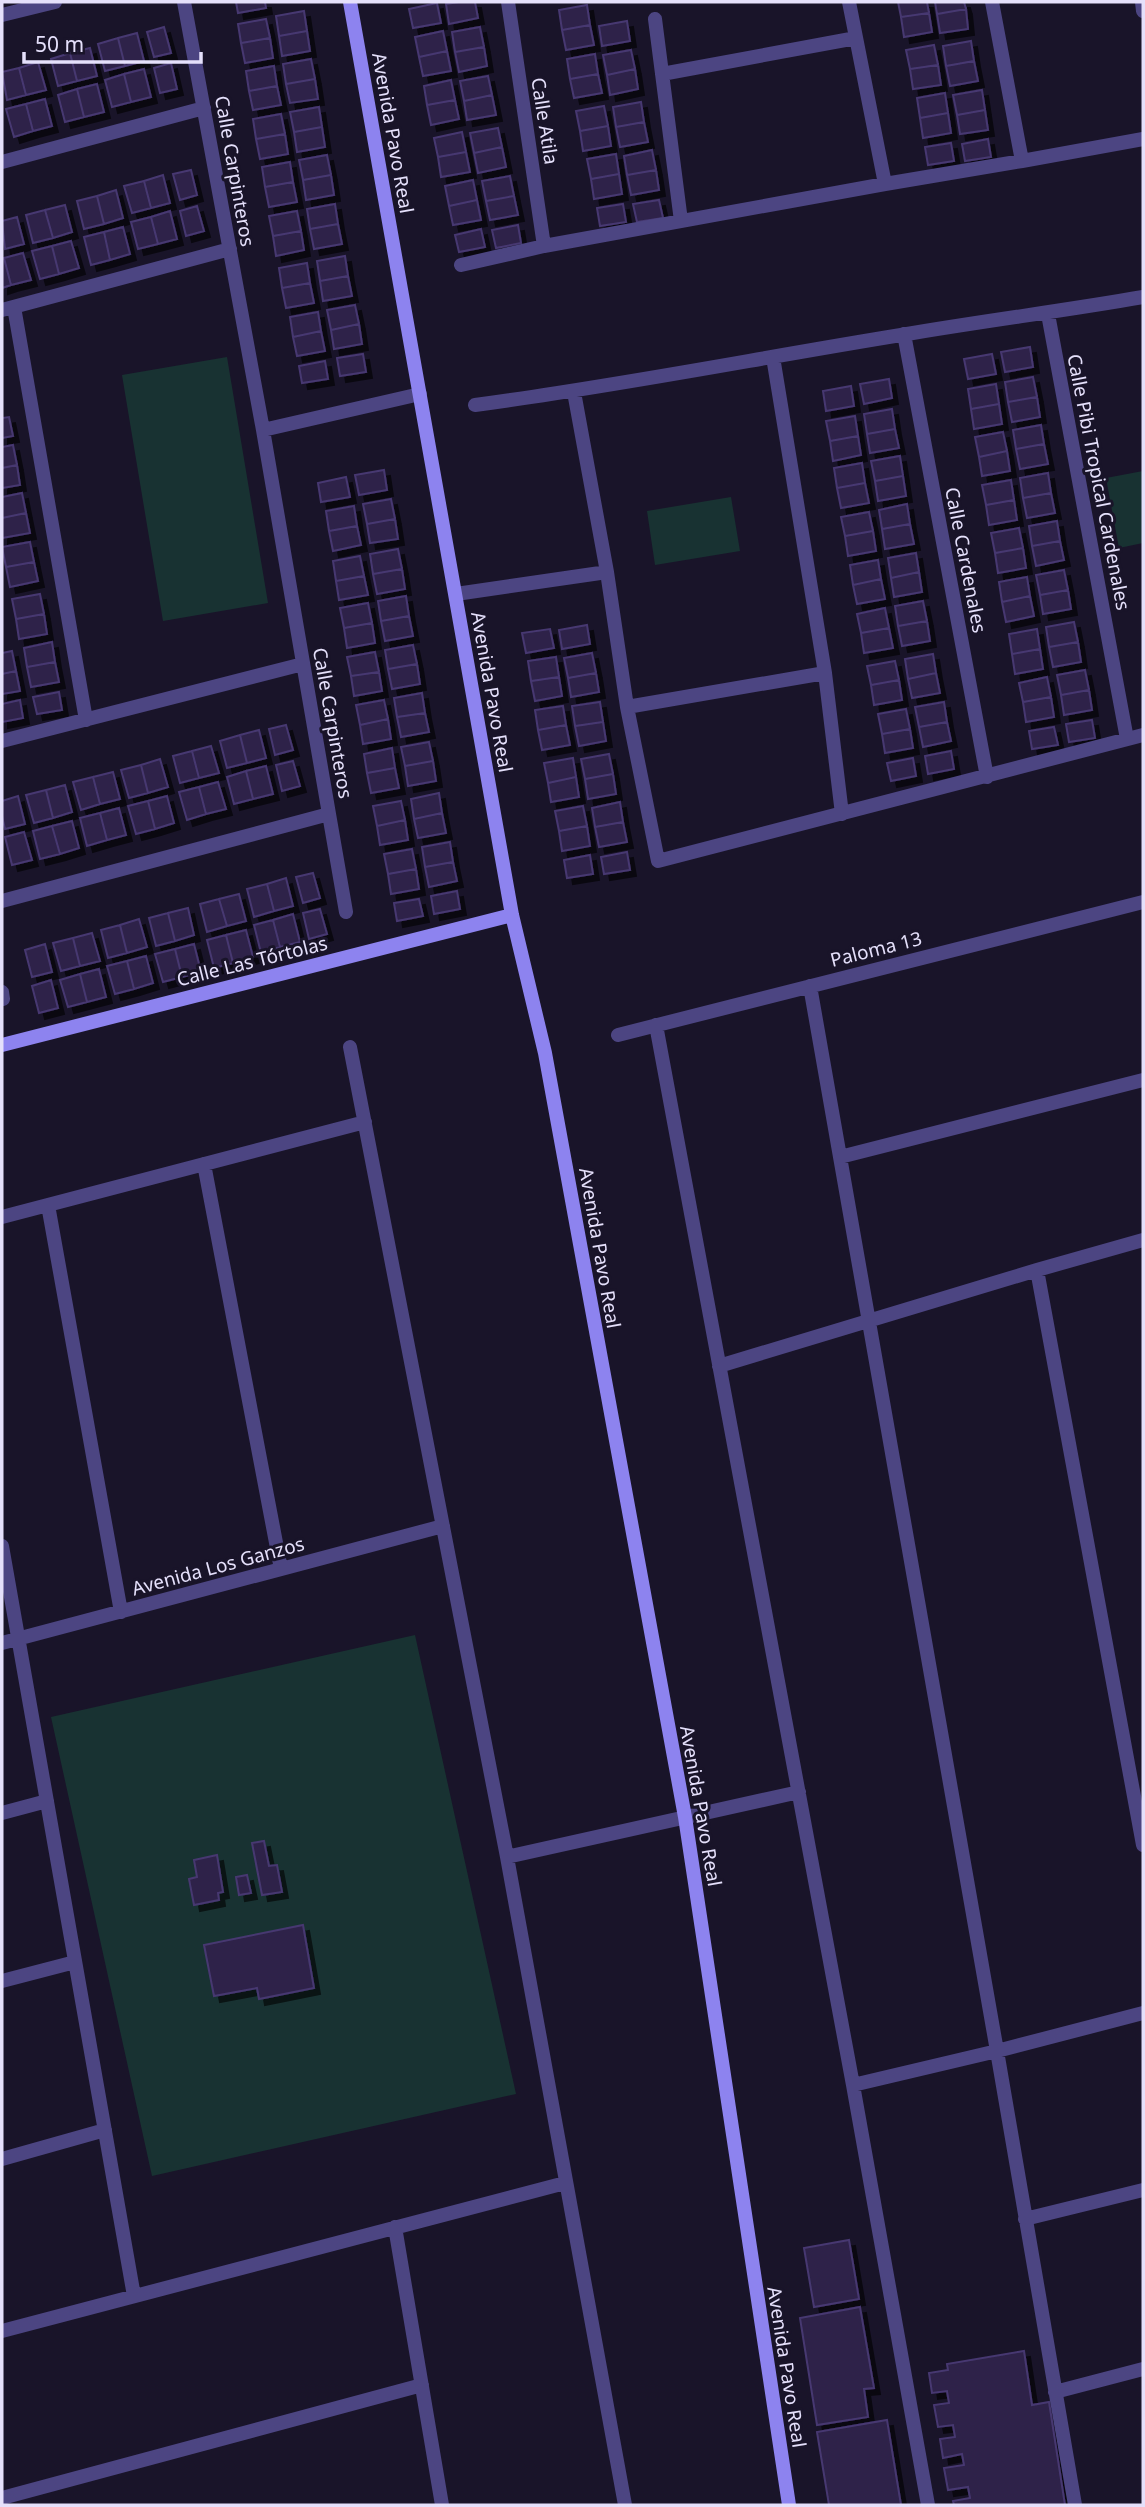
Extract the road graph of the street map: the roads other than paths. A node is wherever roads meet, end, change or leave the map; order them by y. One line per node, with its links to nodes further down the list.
1 (55, 2): 9 (street)
2 (184, 2): 13 (street, Calle Carpinteros)
3 (350, 2): 28 (street, Avenida Pavo Real)
4 (508, 2): 19 (street, Calle Atila)
5 (849, 2): 11 (street)
6 (992, 2): 15 (street)
7 (1142, 2): 8 (street)
8 (1143, 11)
9 (2, 15)
10 (655, 19): 12 (street)
11 (856, 38): 12 (street); 17 (street)
12 (662, 74): 18 (street)
13 (204, 108): 16 (street); 20 (street, Calle Carpinteros)
14 (1143, 138): 15 (street)
15 (1022, 161): 17 (street)
16 (2, 162)
17 (885, 184): 18 (street)
18 (681, 221): 19 (street)
19 (544, 246): 21 (street)
20 (230, 249): 23 (street); 30 (street, Calle Carpinteros)
21 (461, 265)
22 (1143, 298): 24 (street)
23 (8, 309): 36 (street)
24 (1048, 314): 25 (street); 38 (street, Calle Pibi Tropical Cardenales)
25 (904, 334): 26 (street); 40 (street, Calle Cardenales)
26 (773, 357): 27 (street); 34 (street)
27 (574, 392): 29 (street); 31 (street)
28 (420, 394): 30 (street); 32 (street, Avenida Pavo Real)
29 (475, 405)
30 (263, 430): 33 (street, Calle Carpinteros)
31 (607, 572): 32 (street); 35 (street)
32 (456, 594): 46 (street, Avenida Pavo Real)
33 (303, 664): 36 (street); 41 (street, Calle Carpinteros)
34 (825, 673): 35 (street); 42 (street)
35 (627, 707): 42 (street)
36 (86, 720): 39 (street)
37 (1143, 736): 38 (street)
38 (1127, 739): 40 (street)
39 (2, 741)
40 (987, 777): 42 (street)
41 (329, 814): 43 (street, Calle Carpinteros); 45 (street)
42 (842, 814)
43 (2, 901)
44 (1143, 902): 47 (street, Paloma 13)
45 (346, 912)
46 (512, 915): 50 (street, Calle Las Tórtolas); 71 (street, Avenida Pavo Real)
47 (810, 986): 48 (street, Paloma 13); 54 (street)
48 (656, 1025): 49 (street, Paloma 13); 61 (street)
49 (618, 1035)
50 (2, 1045)
51 (350, 1047): 53 (street)
52 (1143, 1080): 54 (street)
53 (365, 1122): 55 (street); 62 (street)
54 (839, 1157): 60 (street)
55 (204, 1164): 56 (street); 64 (street)
56 (48, 1205): 57 (street); 65 (street)
57 (2, 1217)
58 (1143, 1240): 59 (street)
59 (1037, 1269): 60 (street); 72 (street)
60 (868, 1320): 61 (street); 77 (street)
61 (719, 1366): 68 (street)
62 (443, 1526): 64 (street, Avenida Los Ganzos); 73 (street)
63 (2, 1546): 66 (street)
64 (281, 1569): 65 (street, Avenida Los Ganzos)
65 (121, 1612): 66 (street, Avenida Los Ganzos)
66 (18, 1639): 67 (street, Avenida Los Ganzos); 69 (street)
67 (2, 1643)
68 (799, 1792): 71 (street); 78 (street)
69 (47, 1801): 70 (street); 74 (street)
70 (2, 1813)
71 (685, 1817): 73 (street); 93 (street, Avenida Pavo Real)
72 (1143, 1845)
73 (507, 1857): 81 (street)
74 (75, 1962): 75 (street); 79 (street)
75 (2, 1981)
76 (1143, 2013): 77 (street)
77 (998, 2051): 78 (street); 83 (street)
78 (853, 2085): 94 (street)
79 (105, 2130): 80 (street); 85 (street)
80 (2, 2159)
81 (565, 2183): 84 (street); 92 (street)
82 (1143, 2190): 83 (street)
83 (1025, 2219): 89 (street)
84 (395, 2227): 85 (street); 88 (street)
85 (134, 2296): 86 (street)
86 (2, 2331)
87 (1143, 2369): 89 (street)
88 (422, 2385): 90 (street); 91 (street)
89 (1055, 2392): 95 (street)
90 (2, 2498)
91 (442, 2505)
92 (625, 2505)
93 (789, 2505)
94 (928, 2505)
95 (1075, 2505)

